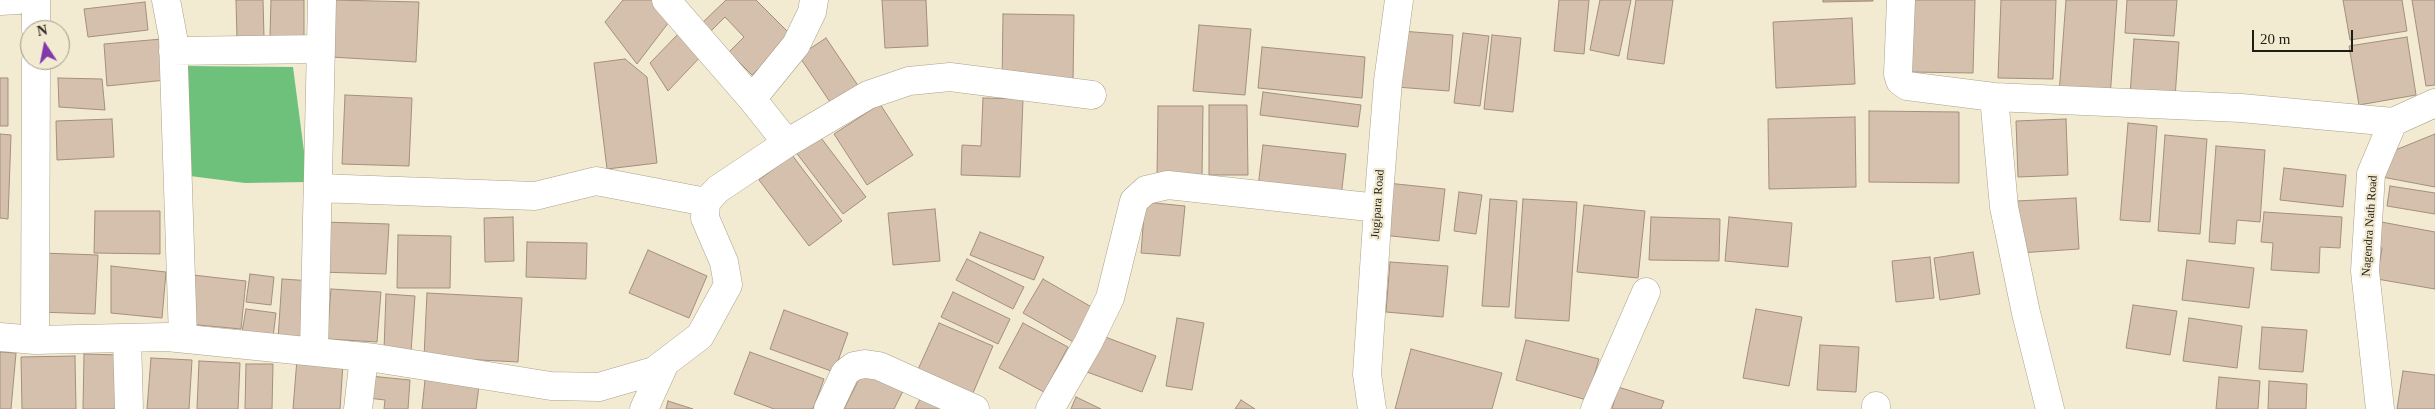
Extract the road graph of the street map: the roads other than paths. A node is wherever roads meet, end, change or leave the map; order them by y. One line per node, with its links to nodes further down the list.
1 (18, 0): 9 (street)
2 (36, 0): 10 (street)
3 (166, 0): 12 (street)
4 (322, 0): 11 (street)
5 (666, 0): 16 (street)
6 (814, 0): 16 (street)
7 (1399, 0): 22 (street, Jugipara Road)
8 (1900, 0): 15 (street)
9 (0, 1)
10 (36, 20)
11 (321, 49): 12 (street); 20 (street)
12 (173, 51): 26 (street)
13 (36, 70): 27 (street)
14 (1092, 95): 19 (street)
15 (1994, 97): 18 (street); 39 (street)
16 (752, 99): 19 (street)
17 (2435, 103): 18 (street)
18 (2393, 122): 40 (street, Nagendra Nath Road)
19 (787, 143): 21 (street)
20 (318, 188): 21 (street); 28 (street)
21 (706, 202): 30 (street)
22 (1378, 208): 36 (street); 37 (street, Jugipara Road)
23 (1646, 292): 38 (street)
24 (0, 337): 27 (street)
25 (127, 338): 26 (street); 27 (street); 31 (street)
26 (183, 338): 28 (street)
27 (35, 340)
28 (314, 352): 29 (street)
29 (364, 357): 30 (street); 32 (street)
30 (664, 365): 33 (street)
31 (129, 409)
32 (358, 409)
33 (644, 409)
34 (828, 409): 35 (street)
35 (975, 409)
36 (1050, 409)
37 (1372, 409)
38 (1595, 409)
39 (2050, 409)
40 (2380, 409)

